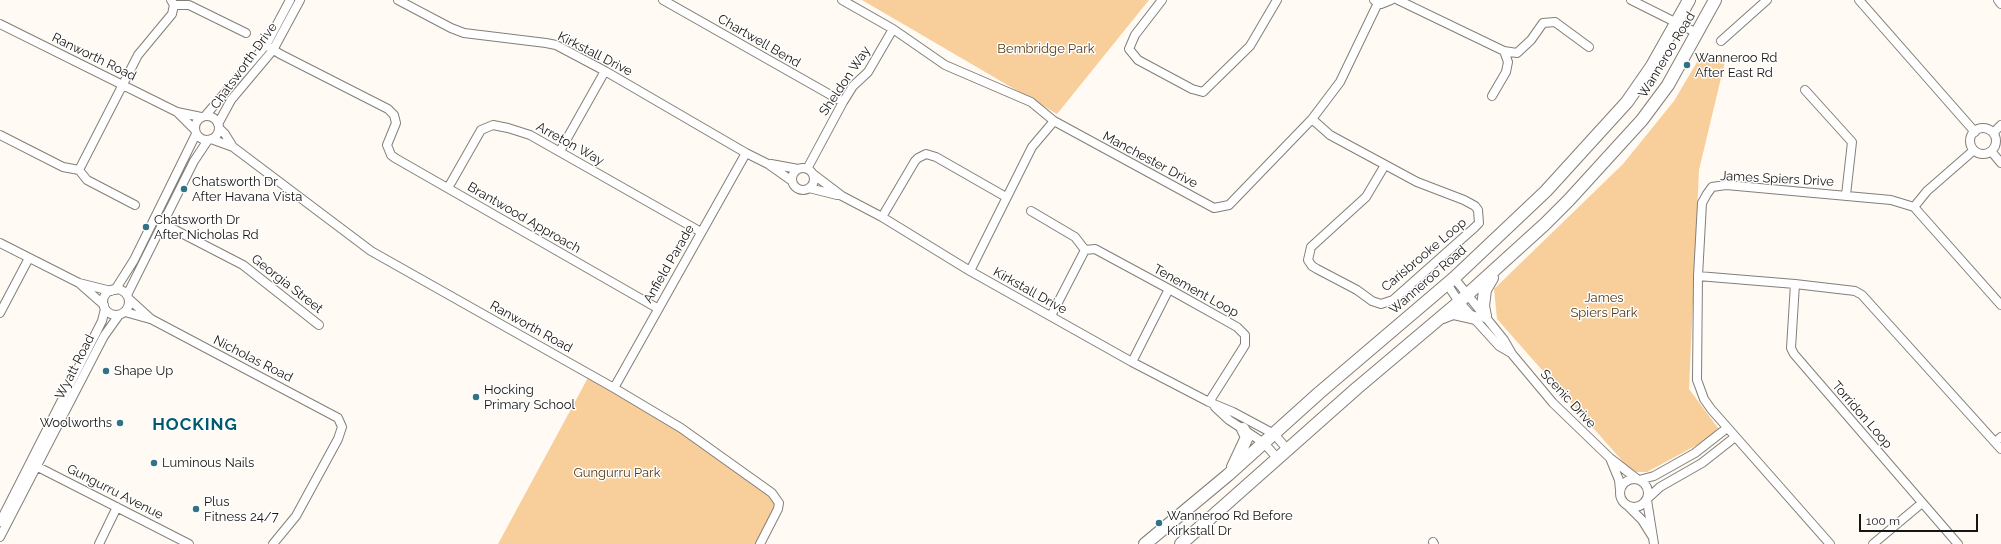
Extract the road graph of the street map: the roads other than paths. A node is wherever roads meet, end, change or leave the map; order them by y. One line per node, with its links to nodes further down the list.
1 (290, 0): 25 (street, Chatsworth Drive)
2 (300, 0): 27 (street, Chatsworth Drive)
3 (663, 0): 33 (street, Chartwell Bend)
4 (842, 0): 21 (street, Manchester Drive)
5 (1162, 0): 6 (street)
6 (1277, 0)
7 (1391, 0): 16 (street)
8 (1398, 0): 28 (street)
9 (1631, 0): 19 (street)
10 (1689, 0): 19 (highway, Wanneroo Road)
11 (1715, 0): 23 (highway, Wanneroo Road)
12 (1768, 0): 24 (street)
13 (1859, 0): 41 (street)
14 (1998, 0): 18 (street)
15 (403, 1): 29 (street, Kirkstall Drive)
16 (1376, 1): 36 (street, Manchester Drive)
17 (173, 3): 22 (street); 30 (street)
18 (2001, 4)
19 (1676, 23): 23 (street); 74 (highway, Wanneroo Road)
20 (0, 24): 30 (street, Ranworth Road)
21 (893, 29): 33 (street, Sheldon Way); 37 (street, Manchester Drive)
22 (246, 33)
23 (1697, 33): 71 (highway, Wanneroo Road)
24 (1721, 41)
25 (266, 45): 27 (street); 35 (street, Chatsworth Drive)
26 (1589, 47): 28 (street)
27 (273, 50): 39 (street, Chatsworth Drive); 56 (street, Brantwood Approach)
28 (1504, 51): 32 (street)
29 (605, 71): 47 (street); 49 (street, Kirkstall Drive)
30 (123, 85): 34 (street, Ranworth Road); 53 (street)
31 (1805, 90): 58 (street)
32 (1492, 96)
33 (843, 102): 54 (street, Sheldon Way)
34 (177, 112): 35 (street, Ranworth Road); 40 (street, Ranworth Road)
35 (203, 116): 39 (street); 40 (street)
36 (1312, 119): 37 (street, Manchester Drive); 52 (street, Carisbrooke Loop)
37 (1054, 121): 60 (street)
38 (2001, 125): 42 (street)
39 (218, 126): 44 (street); 45 (street, Ranworth Road)
40 (195, 132): 44 (street); 65 (street)
41 (1975, 132): 42 (street); 46 (street)
42 (1993, 133): 48 (street)
43 (0, 135): 53 (street)
44 (209, 140): 45 (street, Ranworth Road); 66 (street)
45 (234, 147): 92 (street, Ranworth Road)
46 (1974, 150): 48 (street); 62 (street)
47 (560, 151): 56 (street, Arreton Way); 67 (street, Arreton Way)
48 (1991, 151): 50 (street)
49 (746, 153): 51 (street, Kirkstall Drive); 67 (street, Anfield Parade)
50 (2001, 163)
51 (768, 164): 54 (street, Kirkstall Drive); 55 (street, Kirkstall Drive)
52 (1385, 165): 52 (street, Carisbrooke Loop)
53 (79, 170): 61 (street)
54 (806, 171): 55 (street); 57 (street); 59 (street, Kirkstall Drive)
55 (792, 182): 57 (street)
56 (448, 188): 83 (street, Brantwood Approach)
57 (809, 188): 59 (street, Kirkstall Drive)
58 (1846, 195): 62 (street, James Spiers Drive); 73 (street, James Spiers Drive)
59 (842, 196): 64 (street, Kirkstall Drive)
60 (1006, 197): 64 (street); 72 (street)
61 (135, 205)
62 (1914, 207): 81 (street)
63 (1030, 211): 69 (street)
64 (882, 217): 72 (street, Kirkstall Drive)
65 (154, 219): 66 (street, Georgia Street); 78 (street)
66 (163, 223): 79 (street); 90 (street, Georgia Street)
67 (701, 232): 83 (street, Anfield Parade)
68 (0, 243): 70 (street)
69 (1085, 250): 77 (street, Tenement Loop); 86 (street)
70 (29, 258): 75 (street); 84 (street)
71 (1504, 262): 80 (highway, Wanneroo Road); 87 (highway)
72 (970, 271): 86 (street, Kirkstall Drive)
73 (1698, 276): 76 (street); 94 (street, James Spiers Drive)
74 (1450, 281): 80 (street, Scenic Drive); 96 (highway, Wanneroo Road)
75 (78, 283): 78 (street); 82 (street)
76 (1795, 284): 98 (street); 111 (street, Torridon Loop)
77 (1169, 289): 91 (street); 93 (street, Tenement Loop)
78 (113, 290): 79 (street); 82 (street)
79 (128, 297): 85 (street); 88 (street, Nicholas Road)
80 (1463, 298): 87 (street, Scenic Drive); 89 (highway, Wanneroo Road)
81 (2001, 305)
82 (104, 307): 85 (street); 104 (street, Wyatt Road)
83 (658, 308): 92 (street, Anfield Parade)
84 (0, 313)
85 (122, 314): 88 (street, Nicholas Road); 105 (street, Wyatt Road)
86 (1051, 316): 91 (street, Kirkstall Drive)
87 (1480, 317): 89 (highway); 102 (street, Scenic Drive)
88 (151, 319): 120 (street, Nicholas Road)
89 (1438, 319): 100 (highway, Wanneroo Road)
90 (319, 325)
91 (1132, 362): 93 (street, Kirkstall Drive)
92 (614, 388): 121 (street, Ranworth Road)
93 (1210, 402): 95 (street, Kirkstall Drive); 96 (street, Kirkstall Drive)
94 (1727, 428): 97 (street, James Spiers Drive); 107 (street)
95 (1243, 429): 99 (street, Kirkstall Drive); 106 (highway)
96 (1274, 434): 99 (highway, Wanneroo Road); 100 (street, Kirkstall Drive)
97 (1735, 437): 109 (street); 124 (street, James Spiers Drive)
98 (1998, 440): 101 (street)
99 (1264, 443): 103 (street, Kirkstall Drive); 106 (highway, Wanneroo Road)
100 (1288, 450): 103 (highway, Wanneroo Road)
101 (2001, 450)
102 (1610, 458): 107 (street, Scenic Drive); 108 (street, Scenic Drive)
103 (1278, 459): 123 (highway, Wanneroo Road)
104 (30, 462): 105 (street, Gungurru Avenue); 113 (street, Wyatt Road)
105 (38, 467): 113 (street, Wyatt Road); 114 (street, Gungurru Avenue)
106 (1228, 475): 122 (highway, Wanneroo Road)
107 (1638, 479): 108 (street); 109 (street)
108 (1620, 490): 112 (street)
109 (1648, 499): 112 (street); 117 (street)
110 (0, 500): 113 (street)
111 (1922, 503): 125 (street); 126 (street, Torridon Loop)
112 (1628, 506): 117 (street)
113 (12, 507): 115 (street, Wyatt Road)
114 (117, 507): 118 (street); 119 (street, Gungurru Avenue)
115 (3, 517): 116 (street, Wyatt Road)
116 (0, 537)
117 (1653, 540)
118 (99, 544)
119 (189, 544)
120 (273, 544)
121 (760, 544)
122 (1145, 544)
123 (1181, 544)
124 (1830, 544)
125 (1873, 544)
126 (1958, 544)

